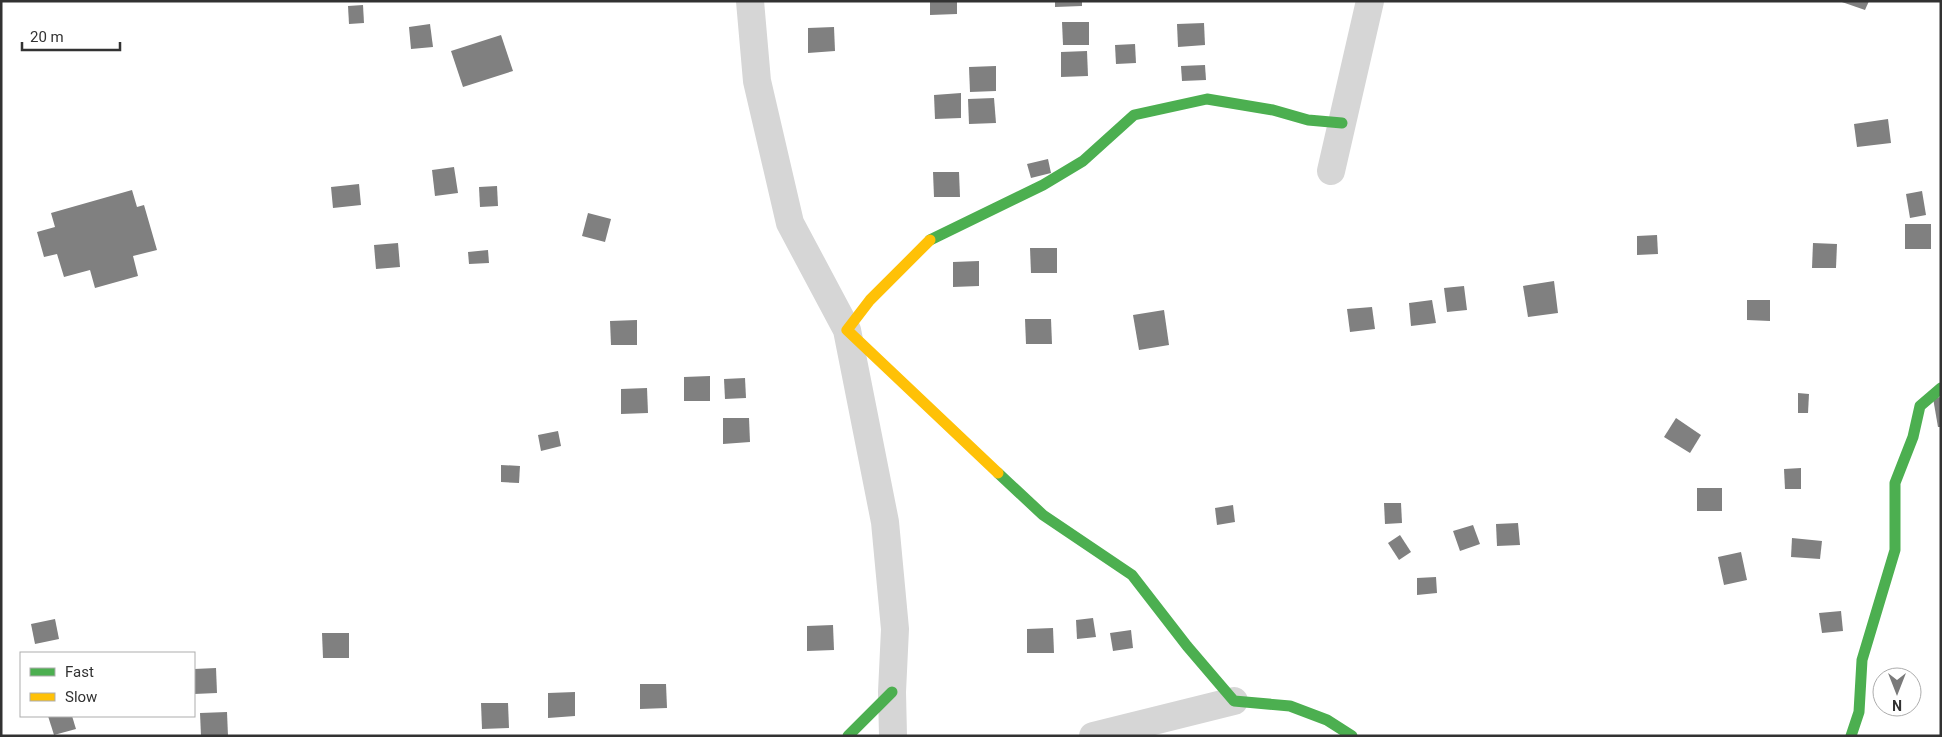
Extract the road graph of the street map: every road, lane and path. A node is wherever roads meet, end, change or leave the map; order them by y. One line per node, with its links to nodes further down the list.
1 (750, 1): 5 (street)
2 (1370, 1): 3 (street)
3 (1342, 123): 4 (street); 5 (street)
4 (1331, 171)
5 (846, 330): 7 (street); 8 (street)
6 (1941, 388): 13 (street)
7 (892, 692): 9 (street); 10 (street)
8 (1234, 701): 11 (street); 12 (street)
9 (848, 736)
10 (892, 736)
11 (1093, 736)
12 (1352, 736)
13 (1851, 736)

